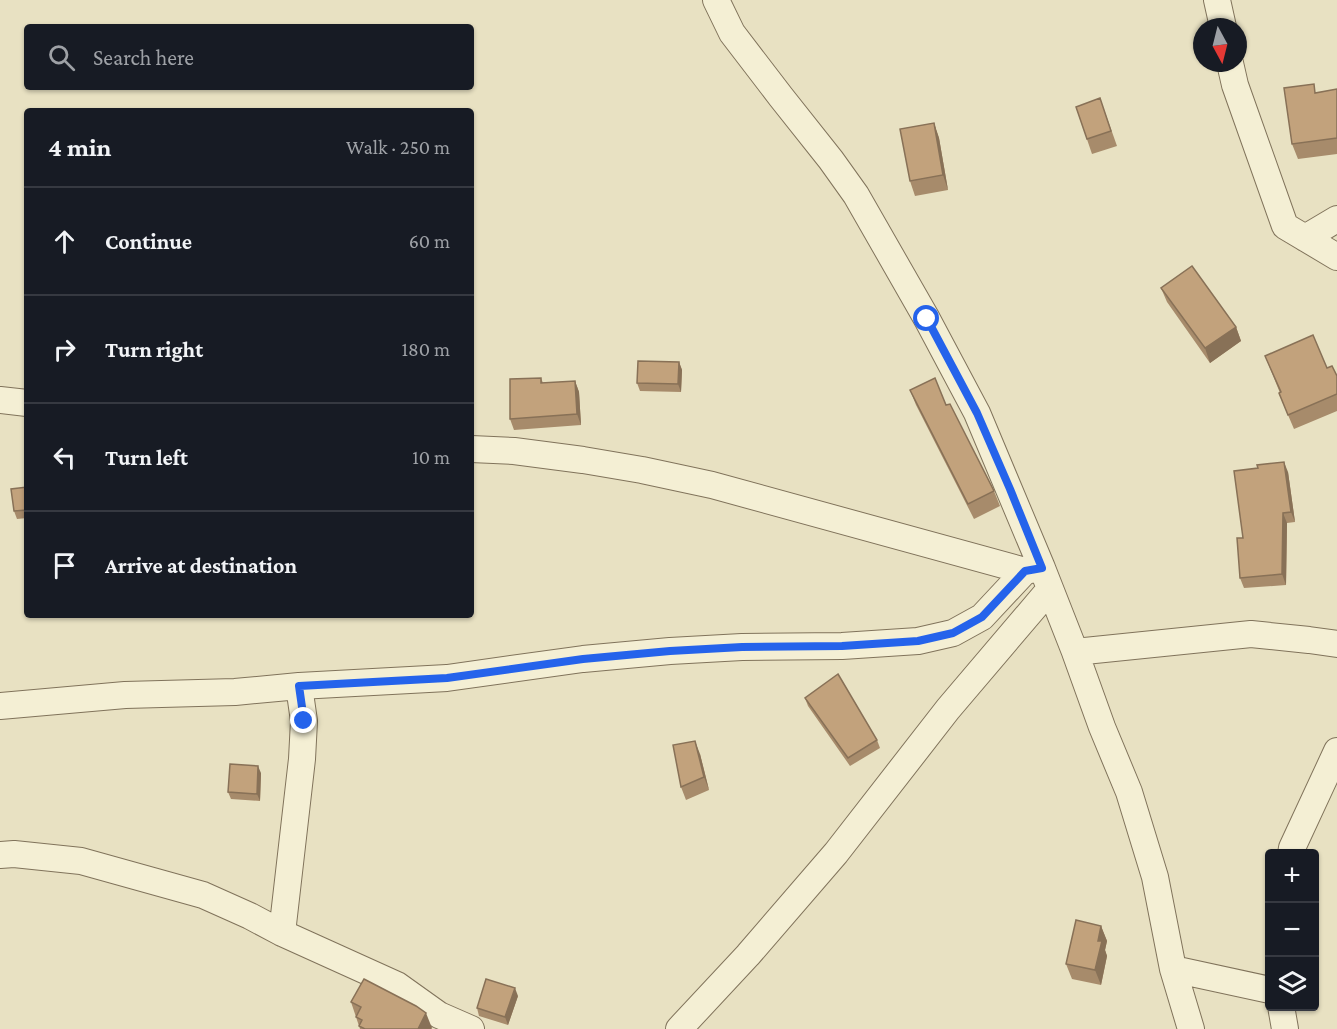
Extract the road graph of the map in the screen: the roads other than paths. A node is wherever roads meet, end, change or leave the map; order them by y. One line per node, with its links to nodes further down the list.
1 (716, 0): 11 (street)
2 (1217, 0): 3 (street)
3 (1221, 18)
4 (1232, 72): 6 (street)
5 (1337, 219): 6 (street)
6 (1305, 238): 7 (street)
7 (1337, 257)
8 (0, 400): 9 (street)
9 (24, 403)
10 (474, 449): 11 (street)
11 (1039, 576): 13 (street); 14 (street); 25 (street)
12 (1337, 644): 13 (street)
13 (1075, 652): 20 (street)
14 (299, 686): 15 (street); 19 (street)
15 (0, 706)
16 (1337, 751): 17 (street)
17 (1292, 849)
18 (0, 855): 19 (street)
19 (282, 933): 23 (street)
20 (1173, 969): 21 (street); 26 (street)
21 (1265, 989)
22 (1282, 1011): 27 (street)
23 (439, 1022): 24 (street)
24 (471, 1029)
25 (679, 1029)
26 (1191, 1029)
27 (1285, 1029)

